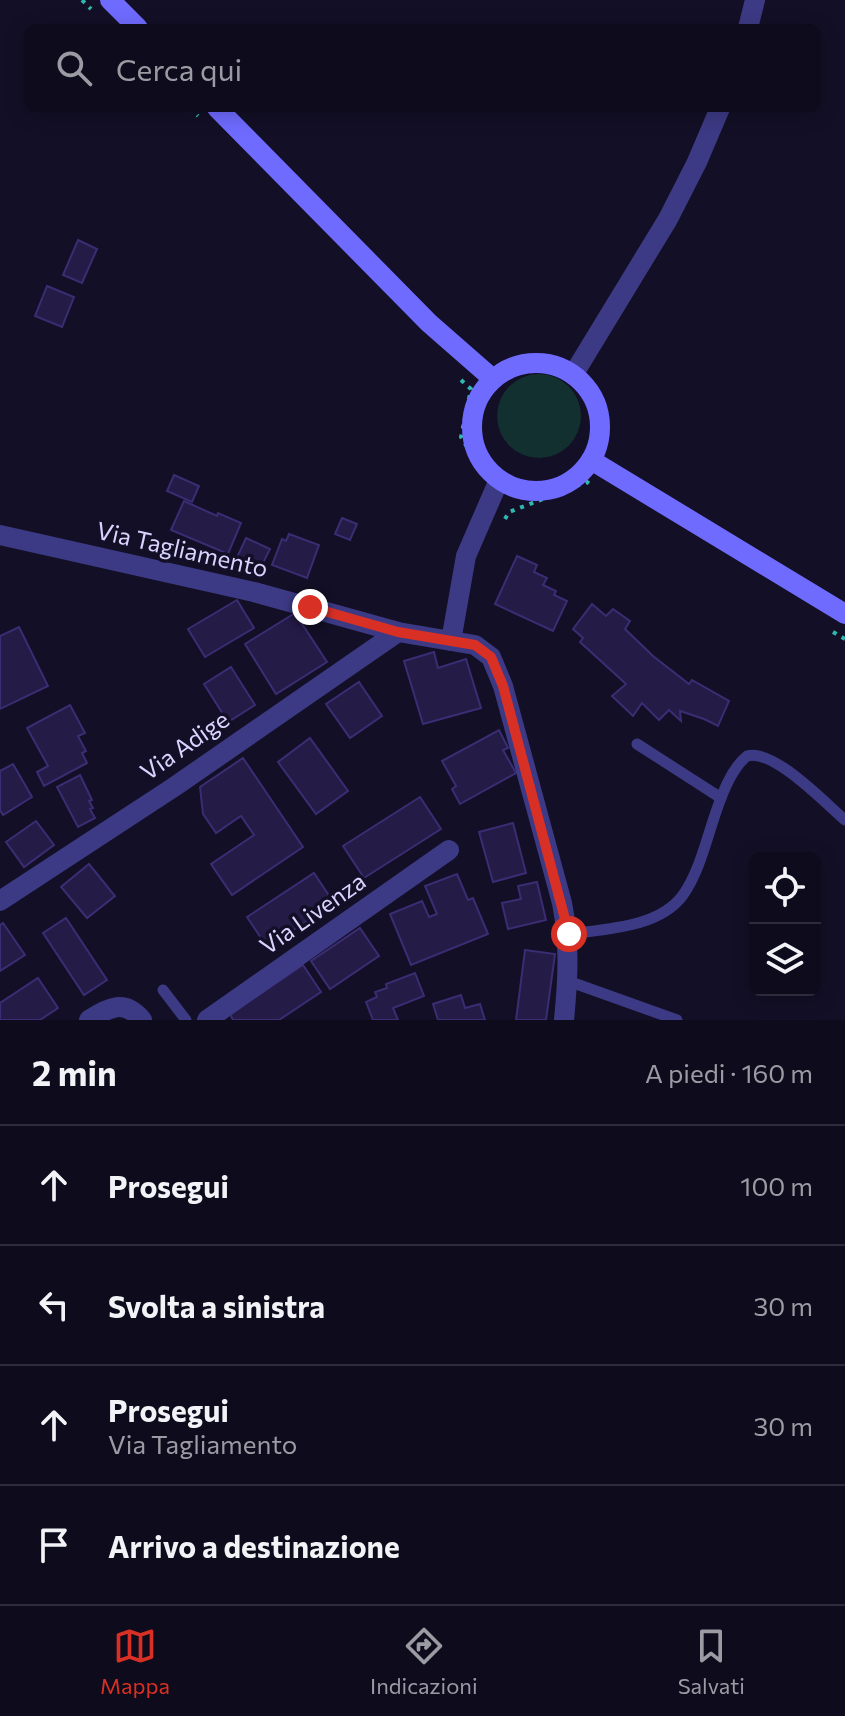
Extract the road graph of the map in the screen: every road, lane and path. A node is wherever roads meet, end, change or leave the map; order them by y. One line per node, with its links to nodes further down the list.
1 (110, 0): 3 (main road)
2 (755, 0): 4 (street)
3 (134, 24)
4 (749, 24)
5 (718, 112): 7 (street)
6 (209, 113): 9 (main road)
7 (573, 375): 9 (main road); 10 (main road)
8 (461, 379): 12 (path)
9 (493, 379): 11 (main road)
10 (591, 460): 11 (main road); 16 (main road)
11 (499, 480): 20 (street)
12 (475, 483)
13 (599, 489): 14 (path)
14 (502, 524)
15 (0, 535): 18 (street, Via Tagliamento)
16 (845, 614)
17 (832, 631): 19 (path)
18 (398, 632): 20 (street, Via Tagliamento); 25 (street, Via Adige)
19 (845, 639)
20 (451, 641): 26 (street, Via Tagliamento)
21 (637, 744): 22 (lane)
22 (721, 798): 23 (lane); 26 (lane)
23 (845, 820)
24 (449, 850): 32 (street, Via Livenza)
25 (0, 901)
26 (569, 934): 27 (street, Via Tagliamento)
27 (568, 981): 33 (street, Via Tagliamento); 34 (lane)
28 (163, 990): 31 (lane)
29 (89, 1020): 30 (street)
30 (142, 1020)
31 (186, 1020)
32 (207, 1020)
33 (564, 1020)
34 (677, 1020)

